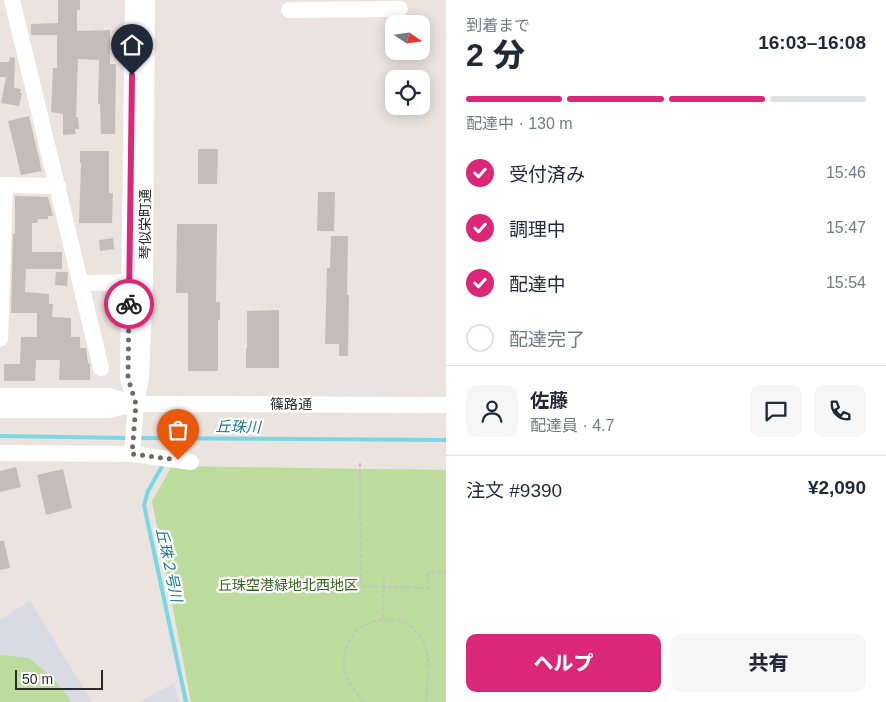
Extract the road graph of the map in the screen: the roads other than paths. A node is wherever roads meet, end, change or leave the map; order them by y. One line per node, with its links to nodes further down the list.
1 (12, 0): 9 (street)
2 (133, 0): 10 (street, 琴似栄町通)
3 (147, 0): 10 (street, 琴似栄町通)
4 (377, 4): 5 (street); 6 (street)
5 (311, 5): 7 (street)
6 (400, 9)
7 (289, 10)
8 (3, 185): 9 (street); 12 (street)
9 (58, 186): 11 (street)
10 (137, 282): 11 (street); 15 (street, 琴似栄町通)
11 (81, 283): 13 (street)
12 (0, 339)
13 (102, 368)
14 (0, 396): 15 (street, 篠路通)
15 (136, 404): 16 (street, 篠路通); 17 (street, 篠路通); 18 (street, 琴似栄町通)
16 (446, 405)
17 (0, 410)
18 (133, 445): 19 (street); 20 (street)
19 (0, 452)
20 (184, 461)

